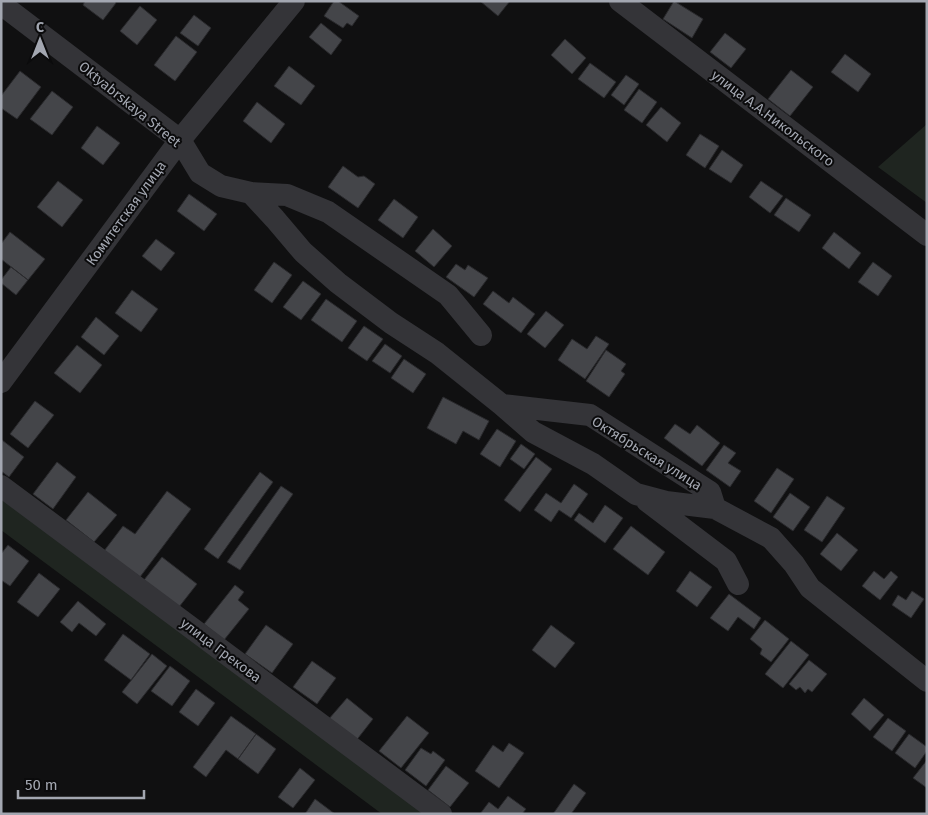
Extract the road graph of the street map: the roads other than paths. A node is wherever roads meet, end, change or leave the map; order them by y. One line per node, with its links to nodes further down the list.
1 (294, 1): 4 (street, Комитетская улица)
2 (620, 1): 6 (street, улица А.А.Никольского)
3 (1, 4): 4 (street, Oktyabrskaya Street)
4 (180, 140): 5 (street, Oktyabrskaya Street); 8 (street, Комитетская улица)
5 (251, 193): 7 (street, Oktyabrskaya Street); 9 (street)
6 (927, 235)
7 (481, 335)
8 (1, 382)
9 (502, 405): 11 (street); 12 (street, Октябрьская улица)
10 (1, 486): 15 (street, улица Грекова)
11 (636, 494): 12 (street); 13 (street)
12 (715, 508): 14 (street)
13 (738, 584)
14 (927, 681)
15 (441, 814)

